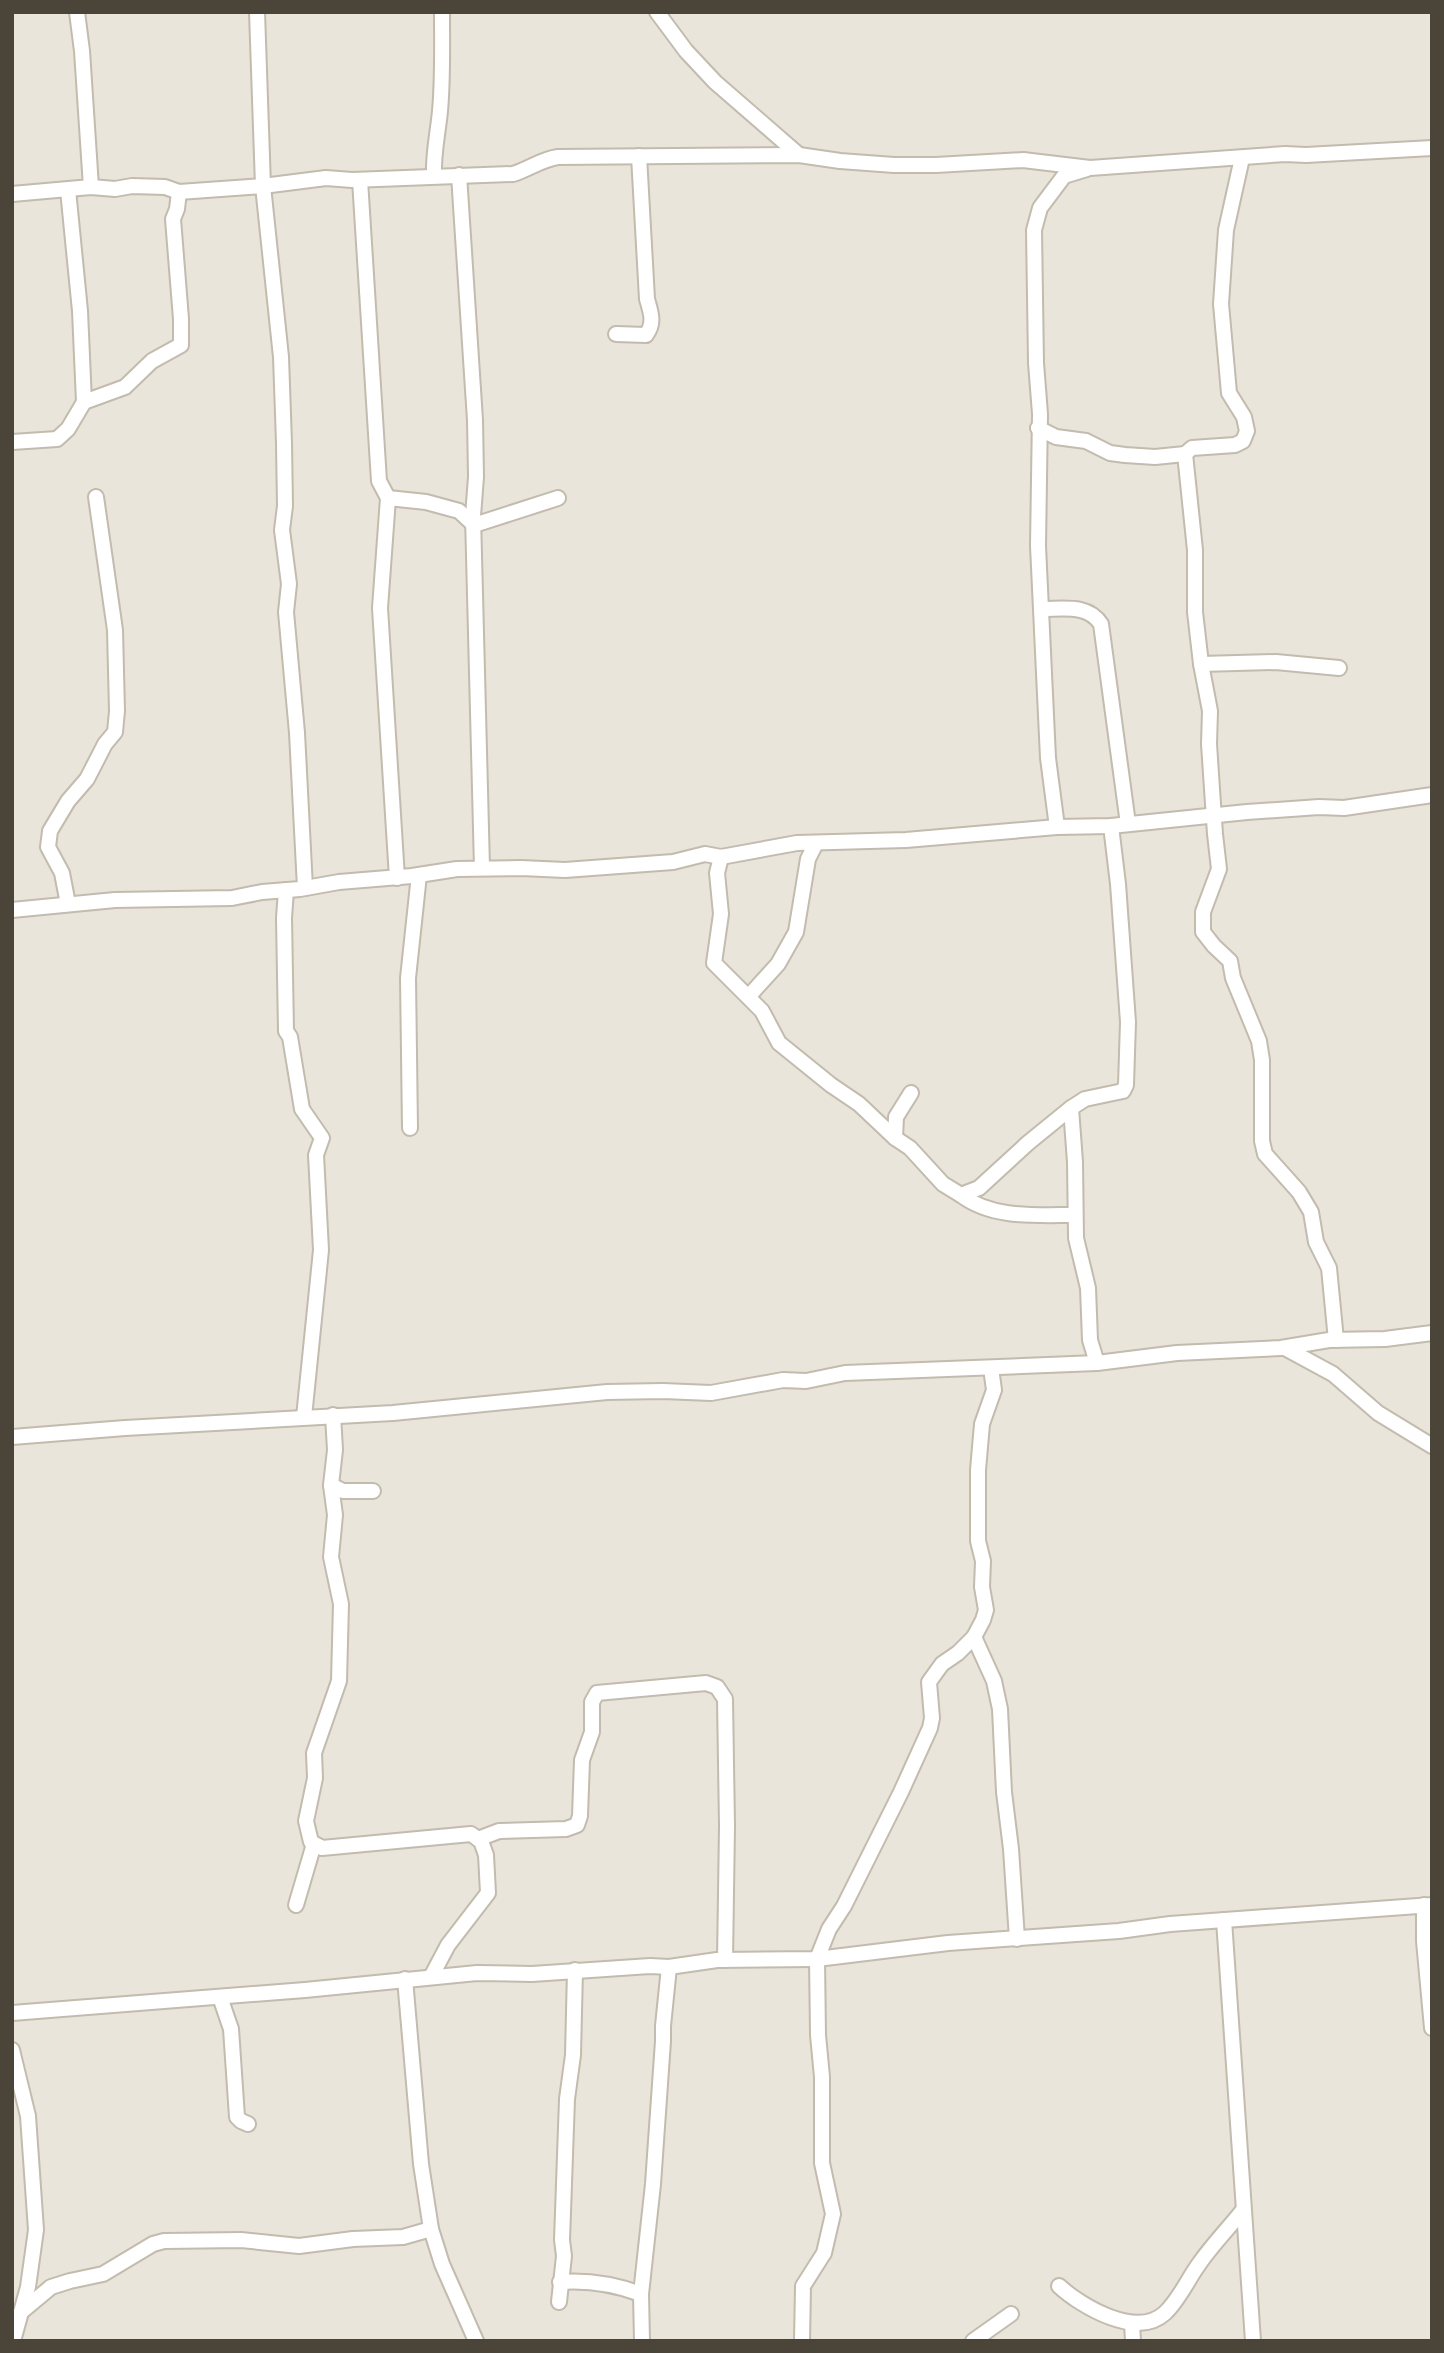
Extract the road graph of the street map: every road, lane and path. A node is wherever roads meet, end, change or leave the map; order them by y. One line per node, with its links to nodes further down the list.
1 (77, 12): 14 (street)
2 (257, 12): 13 (street)
3 (442, 12): 11 (street)
4 (657, 12): 6 (street)
5 (1432, 148): 8 (street)
6 (799, 155): 7 (street); 9 (street)
7 (639, 156): 10 (street); 18 (street)
8 (1242, 158): 9 (street); 22 (street)
9 (1090, 167): 20 (street)
10 (459, 175): 11 (street); 26 (street)
11 (434, 176): 12 (street)
12 (360, 180): 13 (street); 24 (street)
13 (263, 186): 16 (street); 40 (street)
14 (91, 187): 15 (street); 16 (street)
15 (68, 190): 17 (street); 19 (street)
16 (178, 192): 19 (street)
17 (12, 194)
18 (616, 334)
19 (84, 402): 21 (street)
20 (1038, 428): 22 (street); 27 (street)
21 (12, 442)
22 (1185, 454): 28 (street)
23 (96, 497): 42 (street)
24 (388, 498): 26 (street); 39 (street)
25 (558, 499): 26 (street)
26 (474, 525): 37 (street)
27 (1042, 609): 32 (street); 33 (street)
28 (1201, 664): 29 (street); 31 (street)
29 (1339, 668)
30 (1432, 795): 31 (street)
31 (1215, 815): 32 (street); 52 (street)
32 (1128, 824): 34 (street)
33 (1058, 827): 34 (street); 35 (street)
34 (1111, 827): 46 (street)
35 (816, 843): 36 (street); 44 (street)
36 (721, 857): 37 (street); 44 (street)
37 (482, 868): 38 (street)
38 (419, 875): 39 (street); 47 (street)
39 (397, 877): 40 (street)
40 (305, 888): 41 (street)
41 (286, 890): 42 (street); 57 (street)
42 (68, 904): 43 (street)
43 (12, 910)
44 (749, 996): 48 (street)
45 (911, 1093): 48 (street)
46 (1071, 1108): 49 (street); 50 (street)
47 (410, 1128)
48 (895, 1138): 49 (street)
49 (961, 1195): 50 (street)
50 (1074, 1215): 54 (street)
51 (1432, 1333): 52 (street)
52 (1336, 1340): 53 (street)
53 (1285, 1348): 54 (street); 59 (street)
54 (1097, 1363): 55 (street)
55 (991, 1368): 56 (street); 62 (street)
56 (333, 1415): 57 (street); 60 (street)
57 (304, 1417): 58 (street)
58 (12, 1437)
59 (1432, 1446)
60 (331, 1485): 61 (street); 64 (street)
61 (373, 1491)
62 (974, 1637): 68 (street); 69 (street)
63 (478, 1839): 64 (street); 70 (street); 73 (street)
64 (314, 1843): 65 (street)
65 (296, 1905)
66 (1428, 1905): 67 (street); 77 (street)
67 (1224, 1920): 68 (street); 80 (street)
68 (1017, 1939): 69 (street)
69 (817, 1959): 70 (street); 92 (street)
70 (725, 1960): 71 (street)
71 (669, 1967): 72 (street); 84 (street)
72 (575, 1970): 73 (street); 82 (street)
73 (431, 1977): 74 (street)
74 (405, 1979): 75 (street); 81 (street)
75 (220, 1997): 76 (street); 79 (street)
76 (12, 2013)
77 (1432, 2028)
78 (12, 2050): 86 (street)
79 (248, 2124)
80 (1243, 2210): 88 (street); 95 (street)
81 (431, 2229): 86 (street); 90 (street)
82 (559, 2281): 84 (street); 85 (street)
83 (1059, 2286): 88 (street)
84 (641, 2294): 91 (street)
85 (559, 2302)
86 (21, 2312): 89 (street)
87 (1011, 2314): 93 (street)
88 (1132, 2324): 94 (street)
89 (13, 2341)
90 (476, 2341)
91 (642, 2341)
92 (802, 2341)
93 (973, 2341)
94 (1133, 2341)
95 (1253, 2341)

